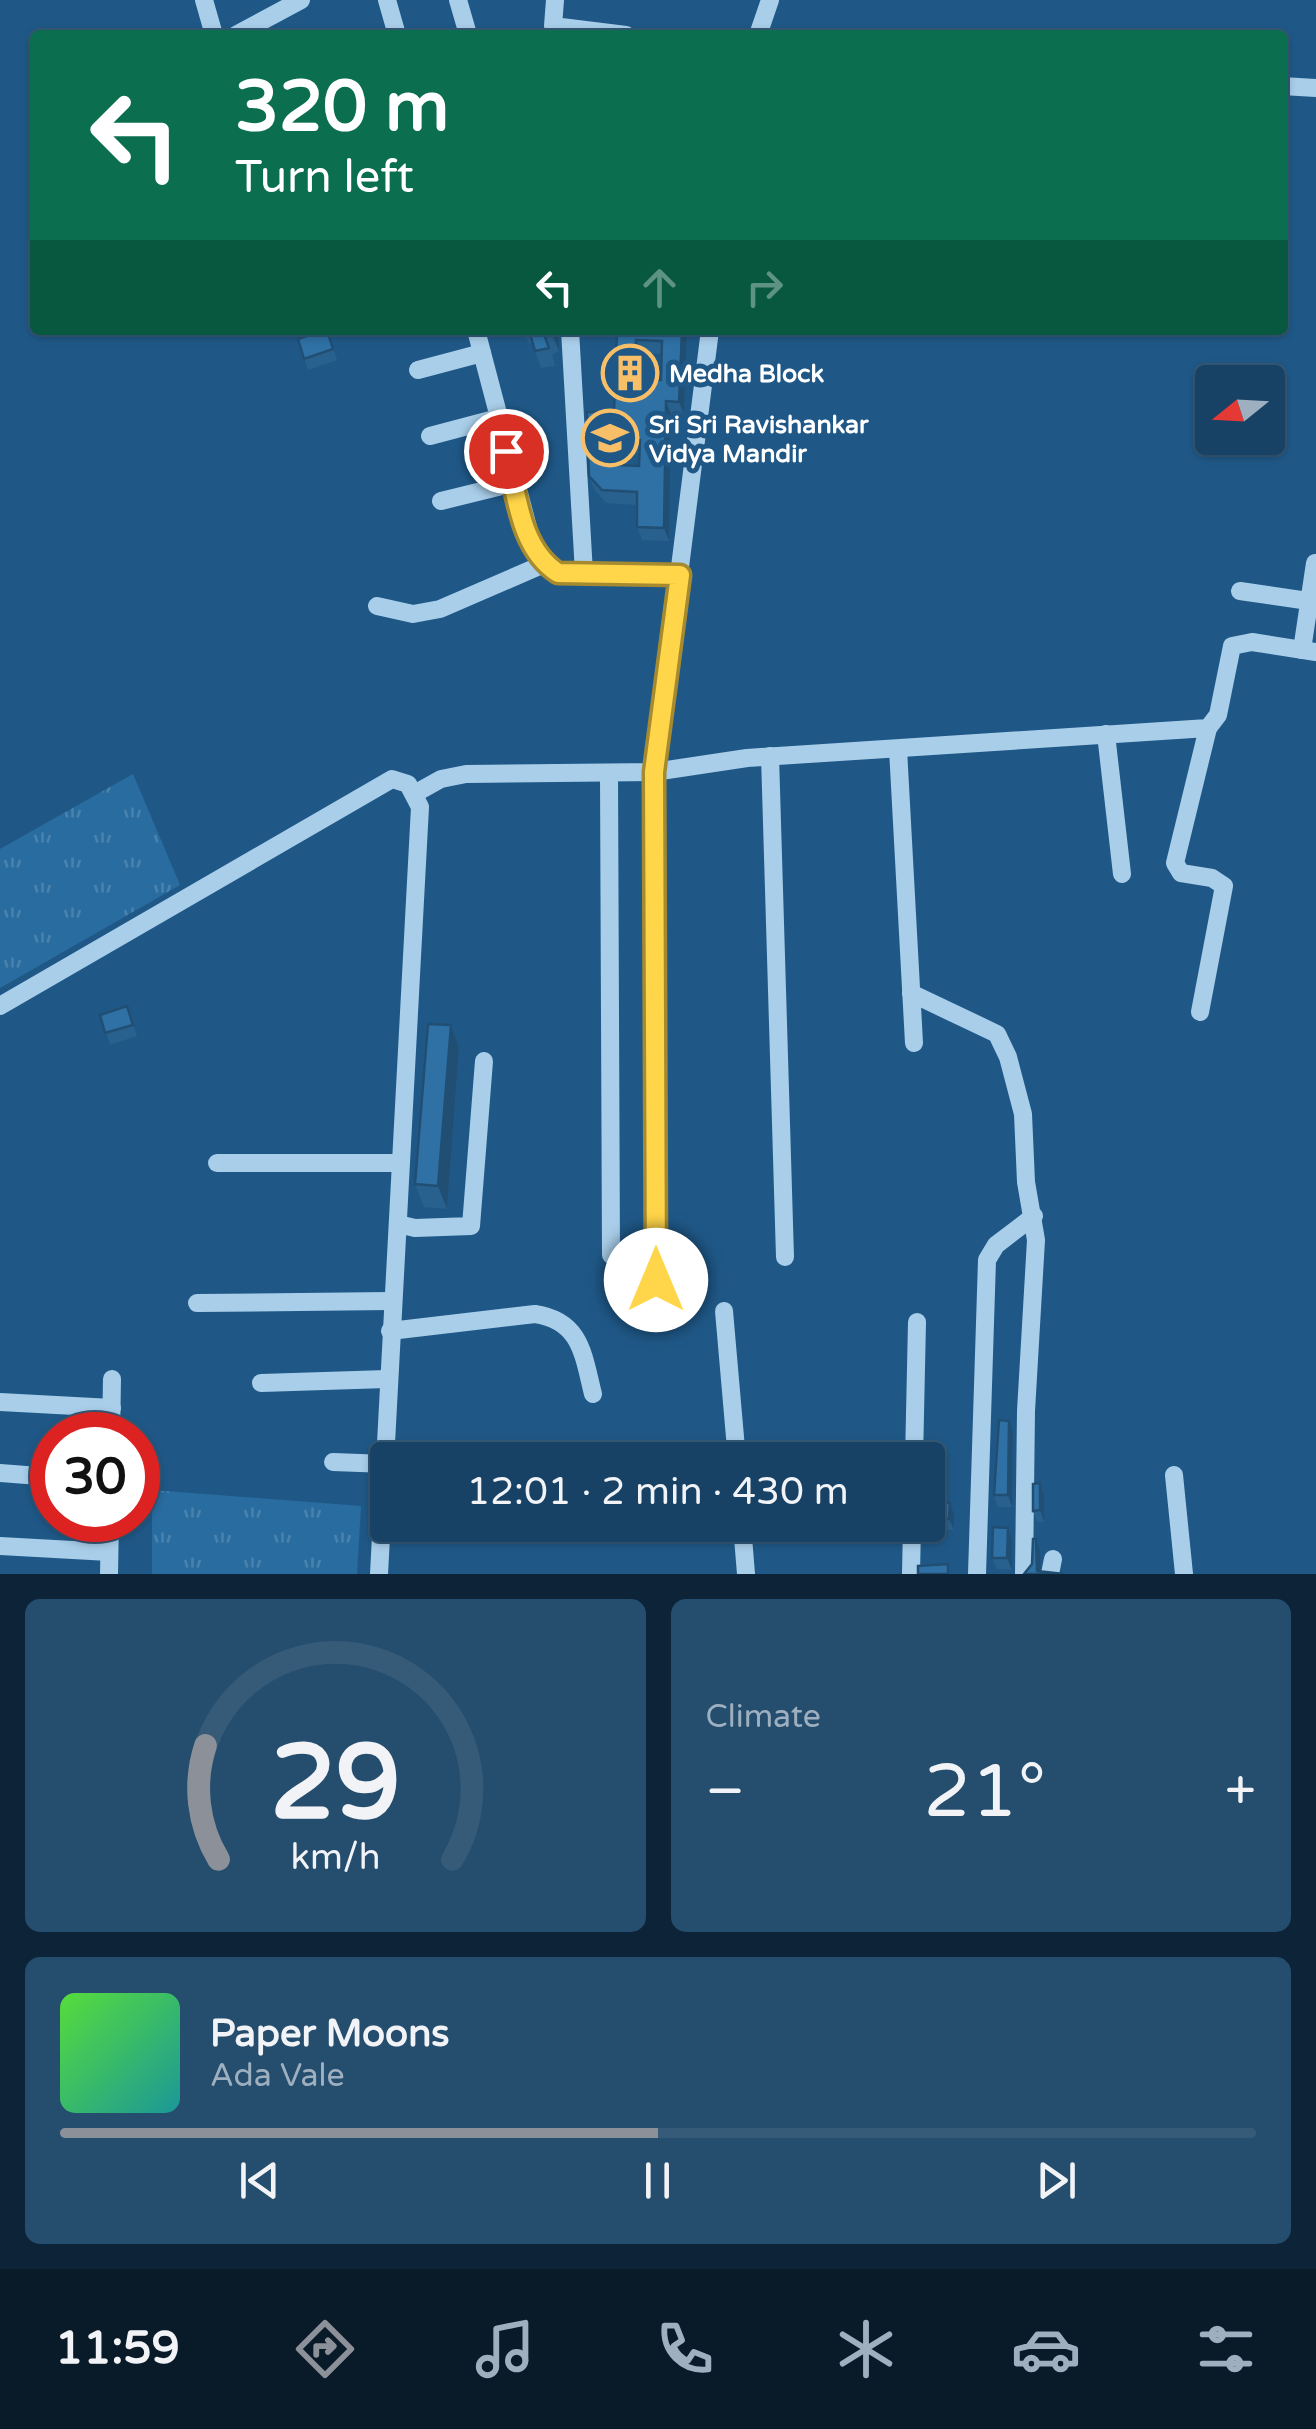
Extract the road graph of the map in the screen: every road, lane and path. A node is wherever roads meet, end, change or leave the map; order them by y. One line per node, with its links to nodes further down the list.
1 (204, 0): 7 (street)
2 (302, 0): 8 (street)
3 (387, 0): 9 (street)
4 (458, 0): 10 (street)
5 (555, 0): 11 (street)
6 (770, 0): 12 (street)
7 (213, 30)
8 (245, 30)
9 (395, 30)
10 (467, 30)
11 (585, 30)
12 (760, 30)
13 (1288, 86): 14 (street)
14 (1316, 88)
15 (477, 335): 18 (street)
16 (570, 335): 26 (street)
17 (709, 335): 27 (street)
18 (482, 353): 19 (street); 20 (street)
19 (418, 370)
20 (498, 418): 21 (street); 22 (street)
21 (430, 436)
22 (514, 484): 23 (street); 25 (street)
23 (441, 501)
24 (1315, 563): 29 (street)
25 (544, 564): 26 (street); 30 (street)
26 (584, 572): 27 (street)
27 (680, 575): 36 (street)
28 (1240, 590): 29 (street)
29 (1313, 602): 31 (street)
30 (377, 606)
31 (1309, 651): 32 (street)
32 (1208, 728): 33 (street); 42 (street)
33 (1106, 734): 34 (street); 39 (street)
34 (898, 748): 35 (street); 40 (street)
35 (770, 756): 36 (street); 50 (street)
36 (654, 772): 37 (street); 51 (street)
37 (609, 774): 38 (street); 49 (street)
38 (414, 794): 41 (street); 45 (street)
39 (1122, 874)
40 (911, 993): 43 (street); 47 (street)
41 (0, 1006)
42 (1200, 1012)
43 (914, 1043)
44 (484, 1061): 48 (street)
45 (398, 1163): 46 (street); 48 (street)
46 (217, 1164)
47 (1034, 1216): 82 (street); 83 (street)
48 (398, 1224): 52 (street)
49 (610, 1255)
50 (786, 1258)
51 (656, 1280)
52 (390, 1301): 53 (street); 56 (street)
53 (198, 1302)
54 (724, 1311): 65 (street)
55 (918, 1322): 66 (street)
56 (390, 1332): 58 (street); 60 (street)
57 (112, 1379): 62 (street)
58 (387, 1379): 59 (street); 64 (street)
59 (261, 1383)
60 (592, 1394)
61 (0, 1402): 62 (street)
62 (112, 1408): 63 (street)
63 (112, 1412)
64 (386, 1442)
65 (735, 1442)
66 (915, 1442)
67 (333, 1462): 68 (street)
68 (370, 1463)
69 (0, 1473): 70 (street)
70 (30, 1475)
71 (1174, 1475): 84 (street)
72 (109, 1542): 77 (street)
73 (381, 1542): 79 (street)
74 (743, 1542): 80 (street)
75 (912, 1542): 81 (street)
76 (0, 1546): 77 (street)
77 (109, 1552): 78 (street)
78 (109, 1574)
79 (379, 1574)
80 (746, 1574)
81 (911, 1574)
82 (977, 1574)
83 (1024, 1574)
84 (1184, 1574)

